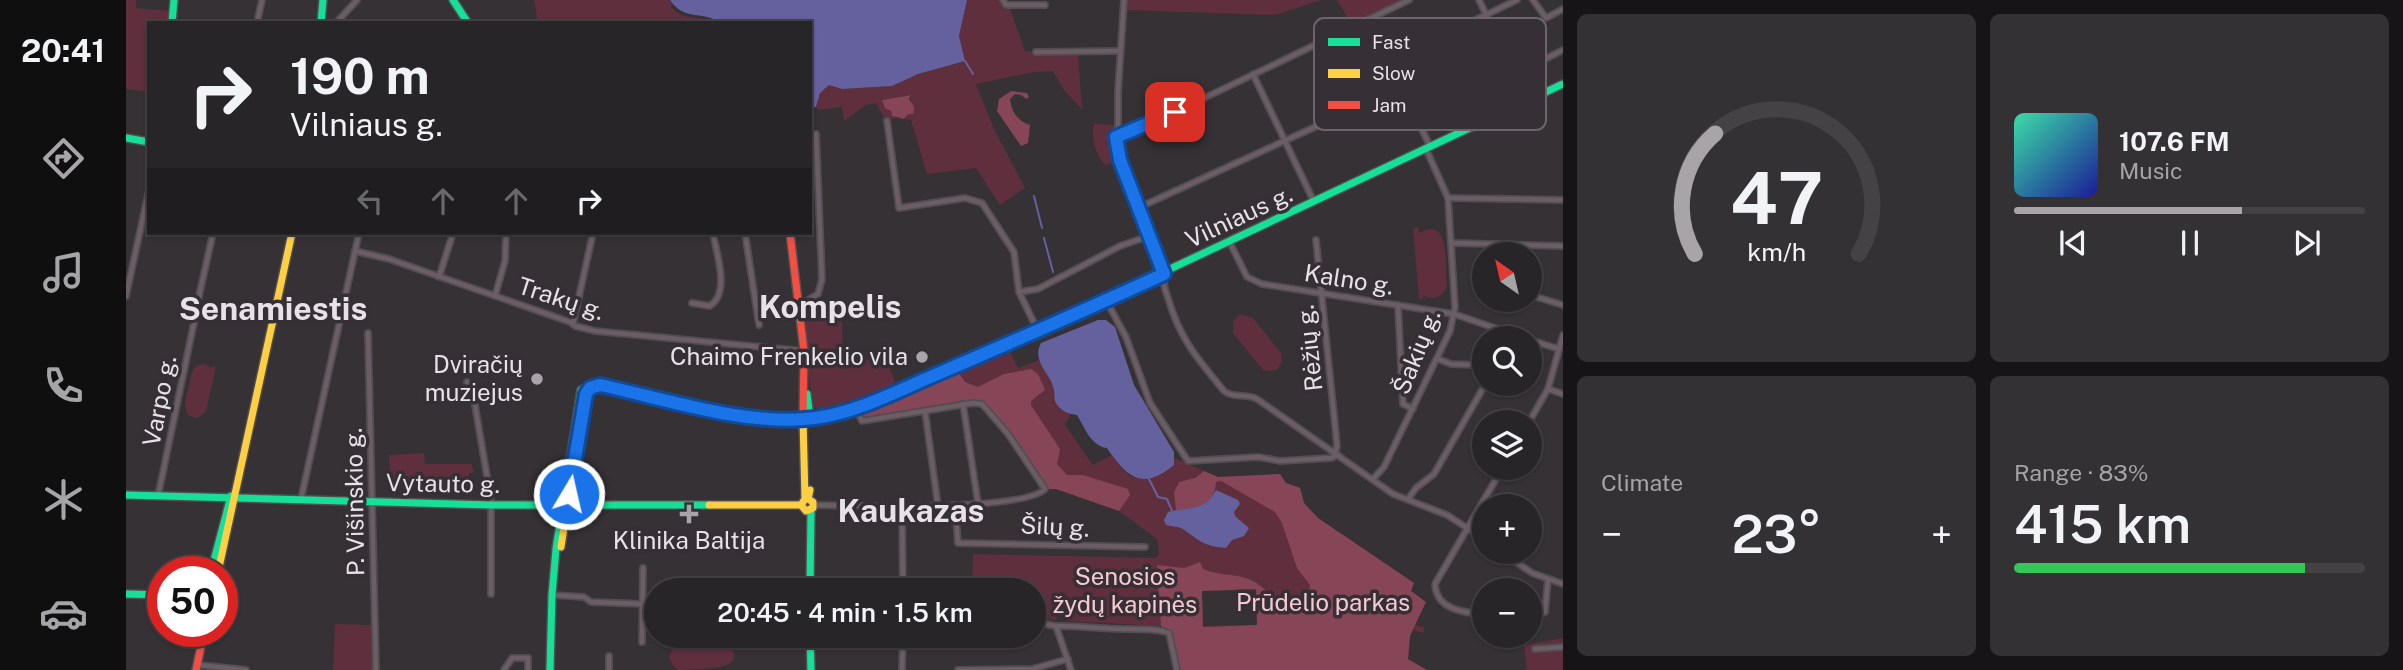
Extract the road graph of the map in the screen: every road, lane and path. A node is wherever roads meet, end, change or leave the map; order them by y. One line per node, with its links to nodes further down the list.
1 (174, 0): 18 (main road)
2 (262, 0): 19 (street)
3 (324, 0): 20 (main road)
4 (357, 0): 21 (street)
5 (453, 0): 22 (main road)
6 (1003, 0): 12 (street)
7 (1124, 0): 25 (street)
8 (1409, 0): 15 (street)
9 (1479, 0): 14 (street)
10 (1517, 0): 14 (street)
11 (1533, 0): 13 (street)
12 (1045, 5)
13 (1563, 9)
14 (1486, 14): 16 (street); 17 (street)
15 (1370, 18)
16 (1478, 18)
17 (1488, 18)
18 (172, 21)
19 (257, 21)
20 (321, 21)
21 (338, 21)
22 (467, 21)
23 (1314, 45): 28 (street)
24 (1563, 50): 27 (street)
25 (1120, 51): 26 (street); 36 (street)
26 (1035, 52)
27 (1546, 58)
28 (1253, 74): 36 (street); 38 (street)
29 (1563, 84): 30 (main road, Vilniaus g.)
30 (1546, 92)
31 (887, 121): 67 (street)
32 (1314, 127): 38 (street)
33 (1420, 130): 40 (street, Šakių g.)
34 (1466, 130): 40 (main road, Vilniaus g.)
35 (816, 134): 42 (street)
36 (1116, 137): 47 (street)
37 (126, 138): 39 (main road)
38 (1285, 140): 46 (street); 47 (street)
39 (147, 142)
40 (1428, 148): 43 (street, Šakių g.); 46 (main road, Vilniaus g.)
41 (812, 156): 42 (street)
42 (817, 156): 77 (street)
43 (1448, 198): 45 (street); 60 (street, Šakių g.)
44 (147, 199): 69 (street)
45 (1563, 200)
46 (1314, 202): 59 (main road, Vilniaus g.)
47 (1138, 208): 57 (street)
48 (213, 235): 74 (street)
49 (292, 235): 106 (main road)
50 (359, 235): 64 (street)
51 (452, 235): 66 (street)
52 (506, 235): 70 (street)
53 (593, 235): 80 (street)
54 (713, 235): 73 (street)
55 (746, 235): 81 (street)
56 (790, 235): 77 (main road)
57 (1149, 236): 65 (street); 67 (street)
58 (1316, 240): 68 (street, Rėžių g.)
59 (1230, 242): 65 (main road, Vilniaus g.); 68 (street, Kalno g.)
60 (1452, 243): 61 (street); 79 (street, Šakių g.)
61 (1472, 244)
62 (1542, 246): 63 (street)
63 (1563, 246)
64 (355, 251): 66 (street, Trakų g.); 108 (street)
65 (1164, 274): 72 (main road, Vilniaus g.); 101 (street)
66 (439, 277): 70 (street, Trakų g.)
67 (1019, 292): 83 (street)
68 (1322, 294): 75 (street, Kalno g.); 101 (street, Rėžių g.)
69 (126, 296)
70 (495, 296): 80 (street, Trakų g.)
71 (1542, 299): 76 (street)
72 (1106, 301): 83 (main road, Vilniaus g.); 101 (street)
73 (692, 303)
74 (197, 305)
75 (1398, 305): 79 (street, Kalno g.); 97 (street)
76 (1563, 305)
77 (799, 306): 88 (main road)
78 (195, 313): 105 (street, Varpo g.)
79 (1454, 314): 82 (street, Kalno g.); 89 (street, Šakių g.)
80 (573, 325): 88 (street, Trakų g.)
81 (760, 325)
82 (1489, 326)
83 (1038, 331): 96 (main road, Vilniaus g.)
84 (368, 332): 109 (street, P. Višinskio g.)
85 (1563, 335): 87 (street)
86 (1542, 344): 87 (street)
87 (1559, 349): 92 (street)
88 (804, 351): 100 (main road)
89 (1438, 359): 90 (street); 97 (street, Šakių g.)
90 (1472, 365)
91 (467, 382): 111 (street)
92 (1548, 389): 93 (street); 98 (street)
93 (1563, 394)
94 (1479, 396): 107 (street)
95 (962, 404): 99 (street); 110 (street); 110 (street, Vytauto g.)
96 (855, 407): 99 (street); 100 (main road, Vilniaus g.)
97 (1413, 409): 102 (street, Šakių g.)
98 (1536, 410)
99 (925, 411): 116 (street)
100 (806, 419): 112 (main road, Vilniaus g.); 113 (main road)
101 (1336, 454): 102 (street)
102 (1373, 479): 107 (street)
103 (1495, 480): 117 (street)
104 (126, 495): 105 (main road, Vytauto g.)
105 (158, 496): 106 (main road, Vytauto g.)
106 (232, 499): 108 (main road, Vytauto g.); 120 (main road); 121 (main road)
107 (1408, 499): 117 (street)
108 (301, 501): 109 (main road, Vytauto g.)
109 (372, 502): 111 (main road, Vytauto g.); 148 (street, P. Višinskio g.)
110 (978, 503): 115 (street, Vytauto g.)
111 (491, 505): 112 (main road, Vytauto g.); 129 (street)
112 (565, 505): 113 (main road, Vytauto g.); 131 (main road)
113 (807, 505): 114 (street, Vytauto g.); 124 (main road)
114 (902, 505): 116 (street, Vytauto g.); 125 (street)
115 (955, 505): 116 (street, Vytauto g.); 119 (street, Šilų g.)
116 (938, 506)
117 (1467, 526): 118 (street); 133 (street)
118 (1472, 530)
119 (1145, 547)
120 (216, 556)
121 (221, 556)
122 (1518, 564): 126 (street)
123 (643, 568): 132 (street)
124 (810, 578)
125 (903, 578)
126 (1548, 579): 127 (street); 134 (street)
127 (1563, 584)
128 (126, 594): 130 (main road)
129 (491, 594)
130 (147, 595)
131 (554, 595): 132 (street); 151 (main road)
132 (643, 604): 137 (street)
133 (1472, 612)
134 (1542, 614)
135 (1046, 624): 136 (street)
136 (1056, 626): 145 (street); 157 (street)
137 (642, 642)
138 (196, 647): 146 (main road)
139 (200, 647): 146 (main road)
140 (1563, 647): 143 (street)
141 (810, 648): 153 (main road)
142 (903, 648): 154 (street)
143 (1535, 649)
144 (610, 656): 152 (street)
145 (1068, 659): 155 (street); 156 (street)
146 (194, 668): 147 (street)
147 (246, 670)
148 (376, 670)
149 (504, 670): 150 (street)
150 (527, 670)
151 (552, 670)
152 (609, 670)
153 (811, 670)
154 (902, 670)
155 (958, 670)
156 (1072, 670)
157 (1177, 670)

